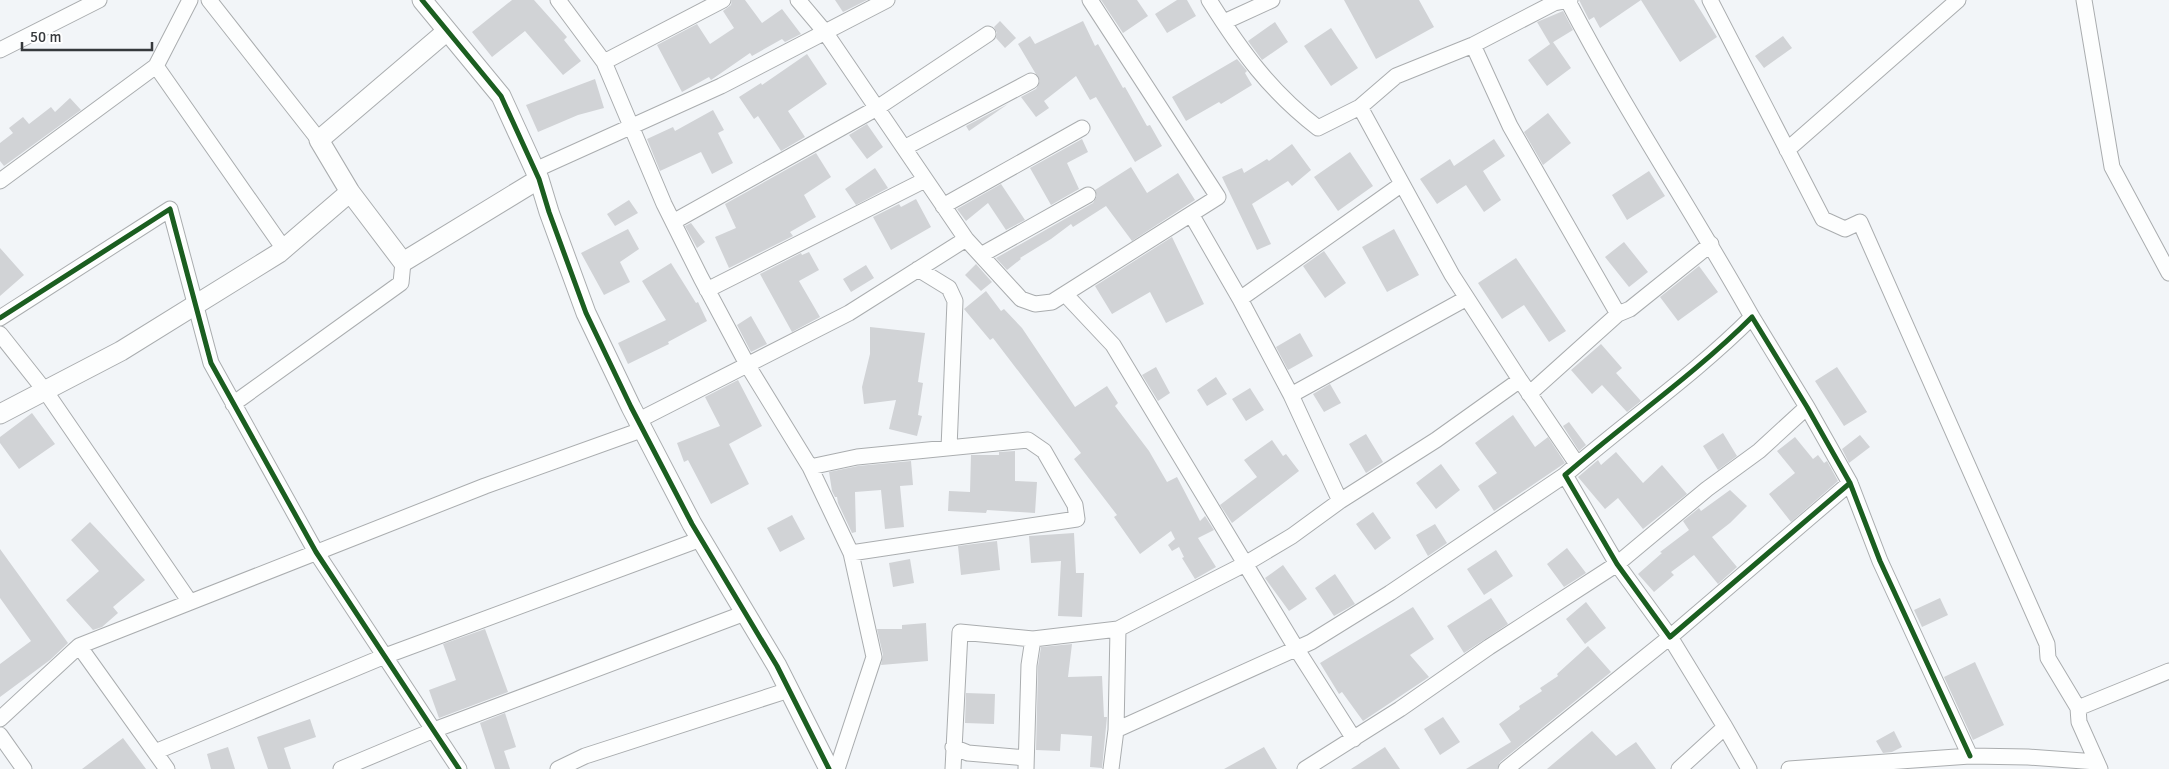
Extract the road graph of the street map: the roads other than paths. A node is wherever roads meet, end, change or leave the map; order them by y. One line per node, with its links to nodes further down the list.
1 (99, 0): 21 (street)
2 (190, 0): 23 (street)
3 (209, 0): 29 (street)
4 (422, 0): 17 (street)
5 (558, 0): 22 (street)
6 (723, 0): 22 (street)
7 (798, 0): 18 (street)
8 (887, 0): 18 (street)
9 (1090, 0): 39 (street)
10 (1210, 0): 16 (street)
11 (1272, 0): 16 (street)
12 (1569, 0): 20 (street); 42 (street)
13 (1710, 0): 31 (street)
14 (1958, 0): 31 (street)
15 (2084, 0): 47 (street)
16 (1224, 22): 25 (street)
17 (447, 30): 29 (street); 32 (street)
18 (825, 32): 26 (street); 27 (street)
19 (988, 34): 26 (street)
20 (1473, 45): 25 (street); 53 (street)
21 (0, 50)
22 (604, 62): 27 (street)
23 (156, 66): 34 (street); 43 (street)
24 (1031, 81): 30 (street)
25 (1360, 107): 35 (street)
26 (877, 108): 30 (street); 40 (street)
27 (632, 126): 32 (street); 40 (street)
28 (1082, 128): 38 (street)
29 (319, 140): 36 (street)
30 (904, 148): 33 (street)
31 (1787, 150): 87 (street)
32 (537, 174): 45 (street); 65 (street)
33 (925, 180): 38 (street); 48 (street)
34 (0, 181)
35 (1402, 184): 50 (street); 51 (street)
36 (350, 192): 43 (street); 45 (street)
37 (1088, 195): 44 (street)
38 (943, 206): 41 (street)
39 (1191, 214): 49 (street); 51 (street)
40 (673, 222): 48 (street)
41 (966, 239): 44 (street); 46 (street)
42 (1711, 244): 53 (street); 54 (street)
43 (284, 248): 52 (street)
44 (981, 255): 49 (street)
45 (403, 262): 62 (street)
46 (918, 269): 57 (street); 66 (street)
47 (2169, 273)
48 (707, 290): 57 (street)
49 (1065, 294): 75 (street)
50 (1467, 298): 58 (street); 61 (street)
51 (1240, 300): 61 (street)
52 (196, 306): 55 (street); 59 (street); 62 (street)
53 (1618, 314): 60 (street)
54 (1752, 317): 63 (street); 67 (street)
55 (0, 318)
56 (0, 334): 59 (street)
57 (748, 366): 65 (street); 68 (street)
58 (1520, 380): 60 (street); 71 (street)
59 (46, 392): 64 (street); 77 (street)
60 (1529, 394): 67 (street)
61 (1291, 395): 71 (street)
62 (233, 404): 73 (street)
63 (1807, 407): 70 (street); 76 (street)
64 (0, 414)
65 (641, 424): 72 (street); 73 (street)
66 (949, 448): 68 (street); 74 (street)
67 (1577, 464): 69 (street)
68 (810, 467): 74 (street)
69 (1565, 475): 76 (street); 83 (street)
70 (1850, 484): 80 (street); 96 (street)
71 (1340, 501): 75 (street)
72 (702, 539): 78 (street); 84 (street)
73 (316, 552): 77 (street); 84 (street)
74 (851, 553): 105 (street)
75 (1246, 564): 79 (street); 83 (street)
76 (1618, 564): 80 (street); 93 (street)
77 (190, 602): 82 (street)
78 (746, 613): 86 (street); 90 (street)
79 (1118, 629): 81 (street); 91 (street)
80 (1670, 637): 89 (street); 109 (street)
81 (1033, 639): 94 (street); 97 (street)
82 (79, 646): 88 (street); 95 (street)
83 (1296, 648): 91 (street); 93 (street)
84 (385, 656): 90 (street); 95 (street)
85 (2169, 671): 87 (street)
86 (789, 690): 103 (street); 104 (street)
87 (2078, 708): 98 (street)
88 (0, 719)
89 (1725, 727): 110 (street); 111 (street)
90 (434, 730): 101 (street); 102 (street)
91 (1116, 730): 107 (street)
92 (0, 735): 99 (street)
93 (1354, 739): 108 (street)
94 (953, 747): 97 (street); 106 (street)
95 (155, 752): 100 (street)
96 (1970, 756): 98 (street); 112 (street)
97 (1026, 763)
98 (2098, 766)
99 (24, 769)
100 (167, 769)
101 (341, 769)
102 (459, 769)
103 (558, 769)
104 (829, 769)
105 (837, 769)
106 (953, 769)
107 (1111, 769)
108 (1305, 769)
109 (1506, 769)
110 (1679, 769)
111 (1749, 769)
112 (1789, 769)

